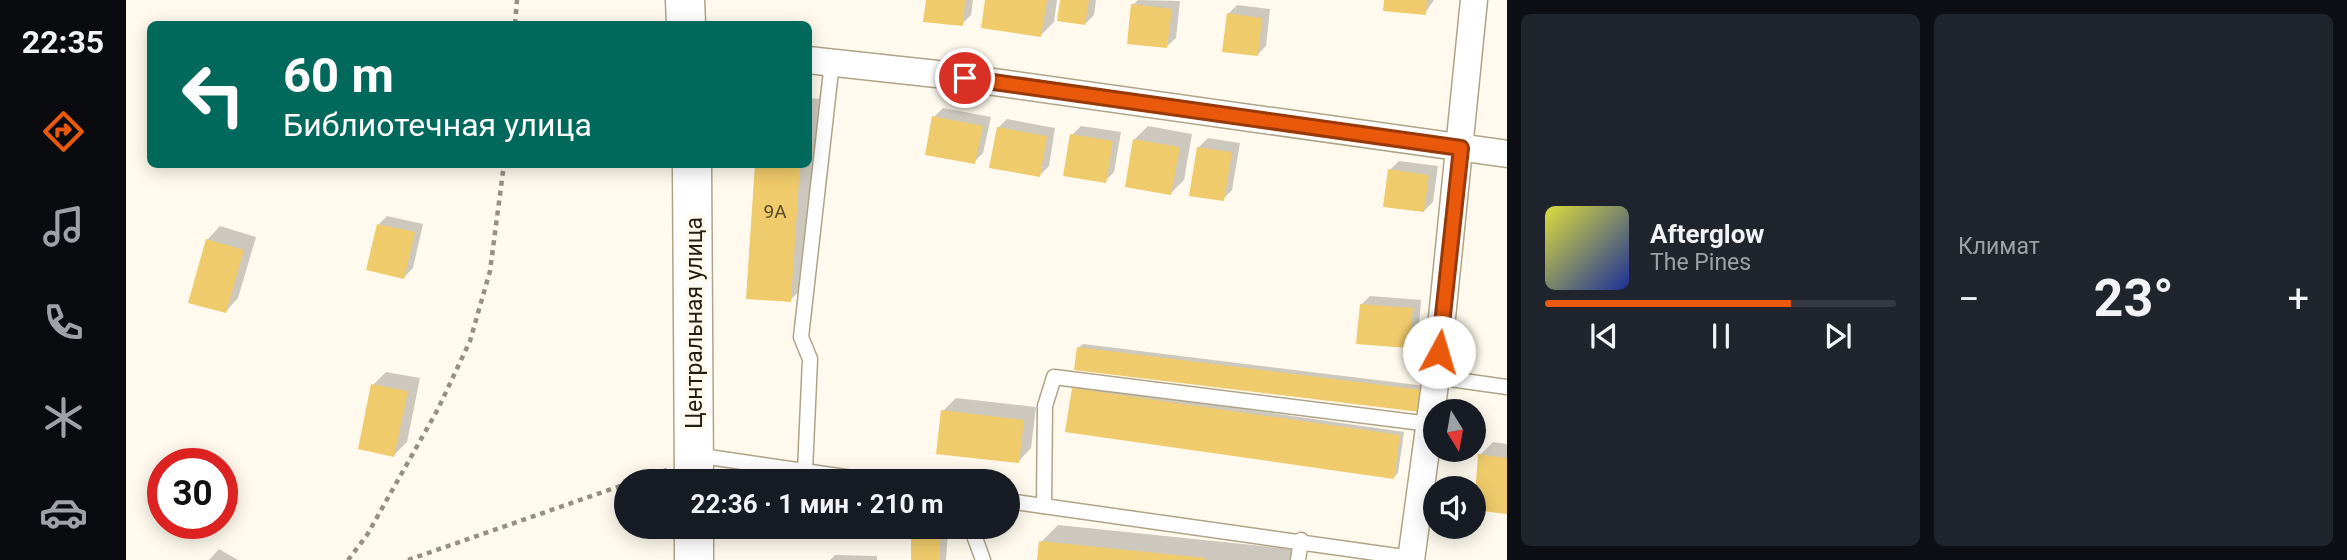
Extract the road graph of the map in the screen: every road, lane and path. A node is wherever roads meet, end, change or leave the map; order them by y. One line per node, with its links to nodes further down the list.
1 (517, 0): 4 (path)
2 (685, 0): 5 (main road)
3 (1474, 0): 7 (street)
4 (515, 21)
5 (686, 21)
6 (820, 61): 7 (street); 18 (lane)
7 (1461, 148): 8 (street); 11 (street)
8 (1507, 154)
9 (503, 168): 26 (path)
10 (692, 168): 16 (main road, Центральная улица)
11 (1436, 377): 12 (lane); 13 (street)
12 (1507, 387)
13 (1433, 399)
14 (1423, 423): 21 (lane)
15 (1425, 462): 25 (street)
16 (694, 468): 17 (lane)
17 (731, 469)
18 (805, 469)
19 (614, 488): 27 (path)
20 (1020, 503): 21 (lane)
21 (1044, 506): 24 (lane)
22 (694, 539): 28 (main road)
23 (975, 539): 29 (lane)
24 (1301, 540): 25 (lane); 30 (lane)
25 (1411, 559)
26 (348, 560)
27 (408, 560)
28 (694, 560)
29 (983, 560)
30 (1298, 560)

